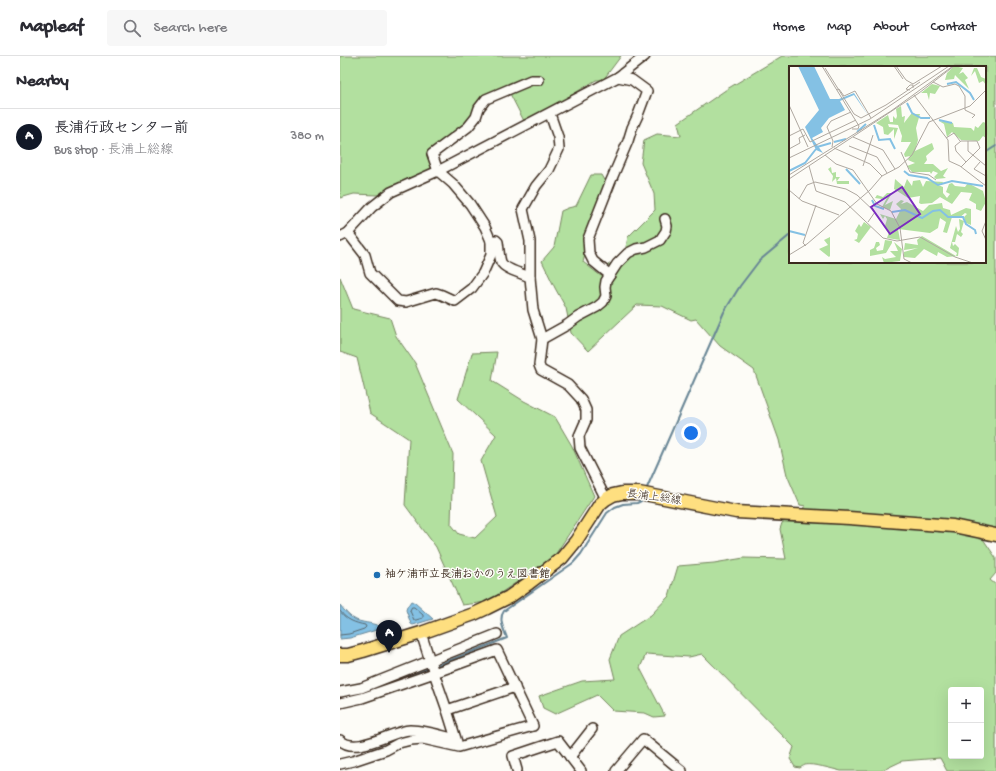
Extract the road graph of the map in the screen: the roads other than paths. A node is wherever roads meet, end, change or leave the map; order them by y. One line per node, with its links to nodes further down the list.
1 (645, 56): 2 (street)
2 (618, 78): 4 (street); 9 (street)
3 (539, 80): 5 (street)
4 (550, 114): 5 (street); 10 (street)
5 (438, 171): 7 (street); 8 (street)
6 (665, 219): 9 (street)
7 (344, 235): 8 (street)
8 (491, 241): 10 (street)
9 (610, 275): 11 (street)
10 (530, 277): 11 (street)
11 (542, 339): 12 (street)
12 (606, 499): 13 (main road, 長浦上総線); 14 (main road, 長浦上総線)
13 (996, 535)
14 (421, 633): 16 (main road, 長浦上総線); 17 (street)
15 (497, 634): 17 (street)
16 (340, 655)
17 (432, 667): 18 (street); 19 (street); 20 (street); 21 (street)
18 (515, 687): 21 (street); 24 (street)
19 (340, 692)
20 (340, 703)
21 (447, 710): 24 (street)
22 (592, 729): 25 (street)
23 (340, 740): 24 (street)
24 (457, 743): 26 (street)
25 (570, 757): 28 (street); 29 (street)
26 (340, 764)
27 (680, 770): 30 (street)
28 (516, 771)
29 (581, 771)
30 (616, 771)

